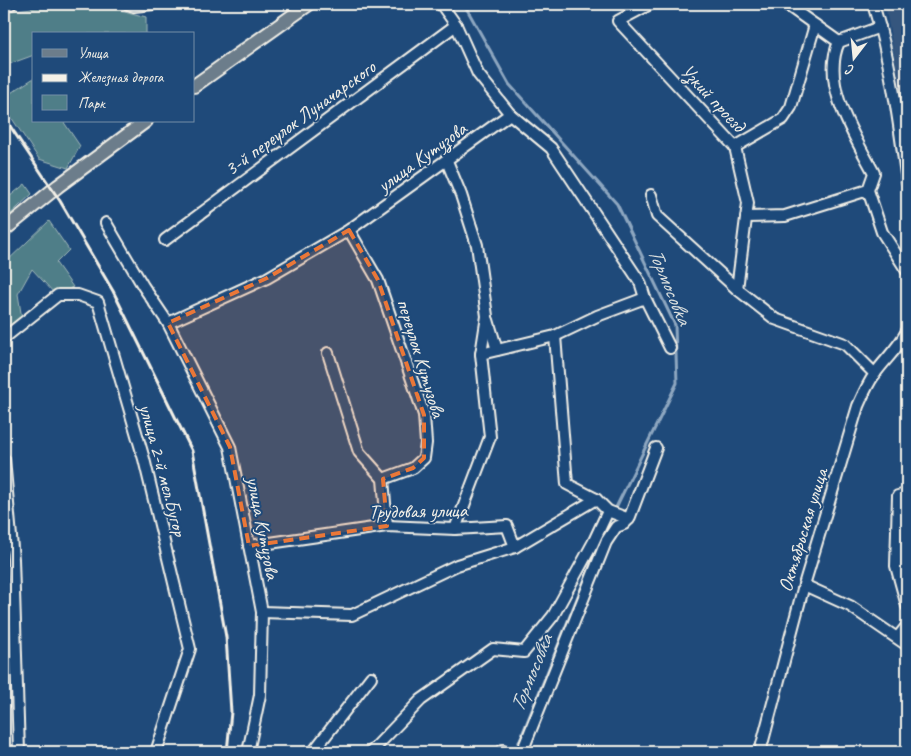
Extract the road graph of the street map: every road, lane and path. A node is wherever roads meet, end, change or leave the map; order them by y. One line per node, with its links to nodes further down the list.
1 (10, 4): 9 (street)
2 (128, 4): 3 (street)
3 (153, 4)
4 (309, 4): 14 (main road)
5 (440, 4): 10 (street)
6 (650, 4): 17 (street, Узкий проезд)
7 (782, 4): 11 (street)
8 (873, 4): 12 (street)
9 (4, 5)
10 (456, 25): 15 (street); 26 (street, 3-й переулок Луначарского)
11 (815, 26): 13 (street); 17 (street)
12 (880, 27): 13 (street); 19 (street)
13 (839, 42): 20 (street)
14 (195, 85)
15 (510, 114): 18 (street, улица Кутузова); 29 (street)
16 (145, 122): 24 (main road)
17 (735, 147): 22 (street, Узкий проезд)
18 (447, 161): 25 (street, улица Кутузова); 30 (street)
19 (907, 182)
20 (868, 190): 22 (street); 27 (street)
21 (651, 195): 28 (street)
22 (746, 217): 28 (street, Узкий проезд)
23 (106, 223): 31 (street, улица Кутузова)
24 (4, 230)
25 (349, 230): 31 (street, улица Кутузова); 42 (street, переулок Кутузова)
26 (165, 240)
27 (907, 271)
28 (737, 289): 39 (street)
29 (645, 298): 33 (street); 35 (street)
30 (487, 316): 36 (street); 38 (street)
31 (168, 323): 49 (street, улица Кутузова)
32 (907, 331): 39 (street, Октябрьская улица)
33 (555, 336): 36 (street); 44 (street)
34 (4, 338): 59 (street, улица 2-й мел.Бугор)
35 (670, 348)
36 (498, 350): 38 (street)
37 (328, 353): 42 (street)
38 (481, 354): 48 (street)
39 (875, 374): 51 (street, Октябрьская улица)
40 (656, 448): 46 (street)
41 (4, 459): 58 (street)
42 (383, 479): 47 (street)
43 (907, 494): 52 (street)
44 (596, 499): 45 (street); 50 (street)
45 (608, 511): 46 (street); 62 (street)
46 (629, 519): 63 (street)
47 (388, 526): 48 (street, Трудовая улица); 49 (street, Трудовая улица)
48 (455, 529): 50 (street, Трудовая улица)
49 (248, 546): 53 (street, улица Кутузова)
50 (515, 546): 53 (street)
51 (804, 585): 55 (street); 64 (street, Октябрьская улица)
52 (907, 606)
53 (262, 612): 60 (street, улица Кутузова)
54 (907, 626): 55 (street)
55 (898, 637): 56 (street)
56 (907, 645)
57 (371, 677): 61 (street)
58 (18, 752)
59 (156, 752)
60 (248, 752)
61 (313, 752)
62 (371, 752)
63 (522, 752)
64 (760, 752)

